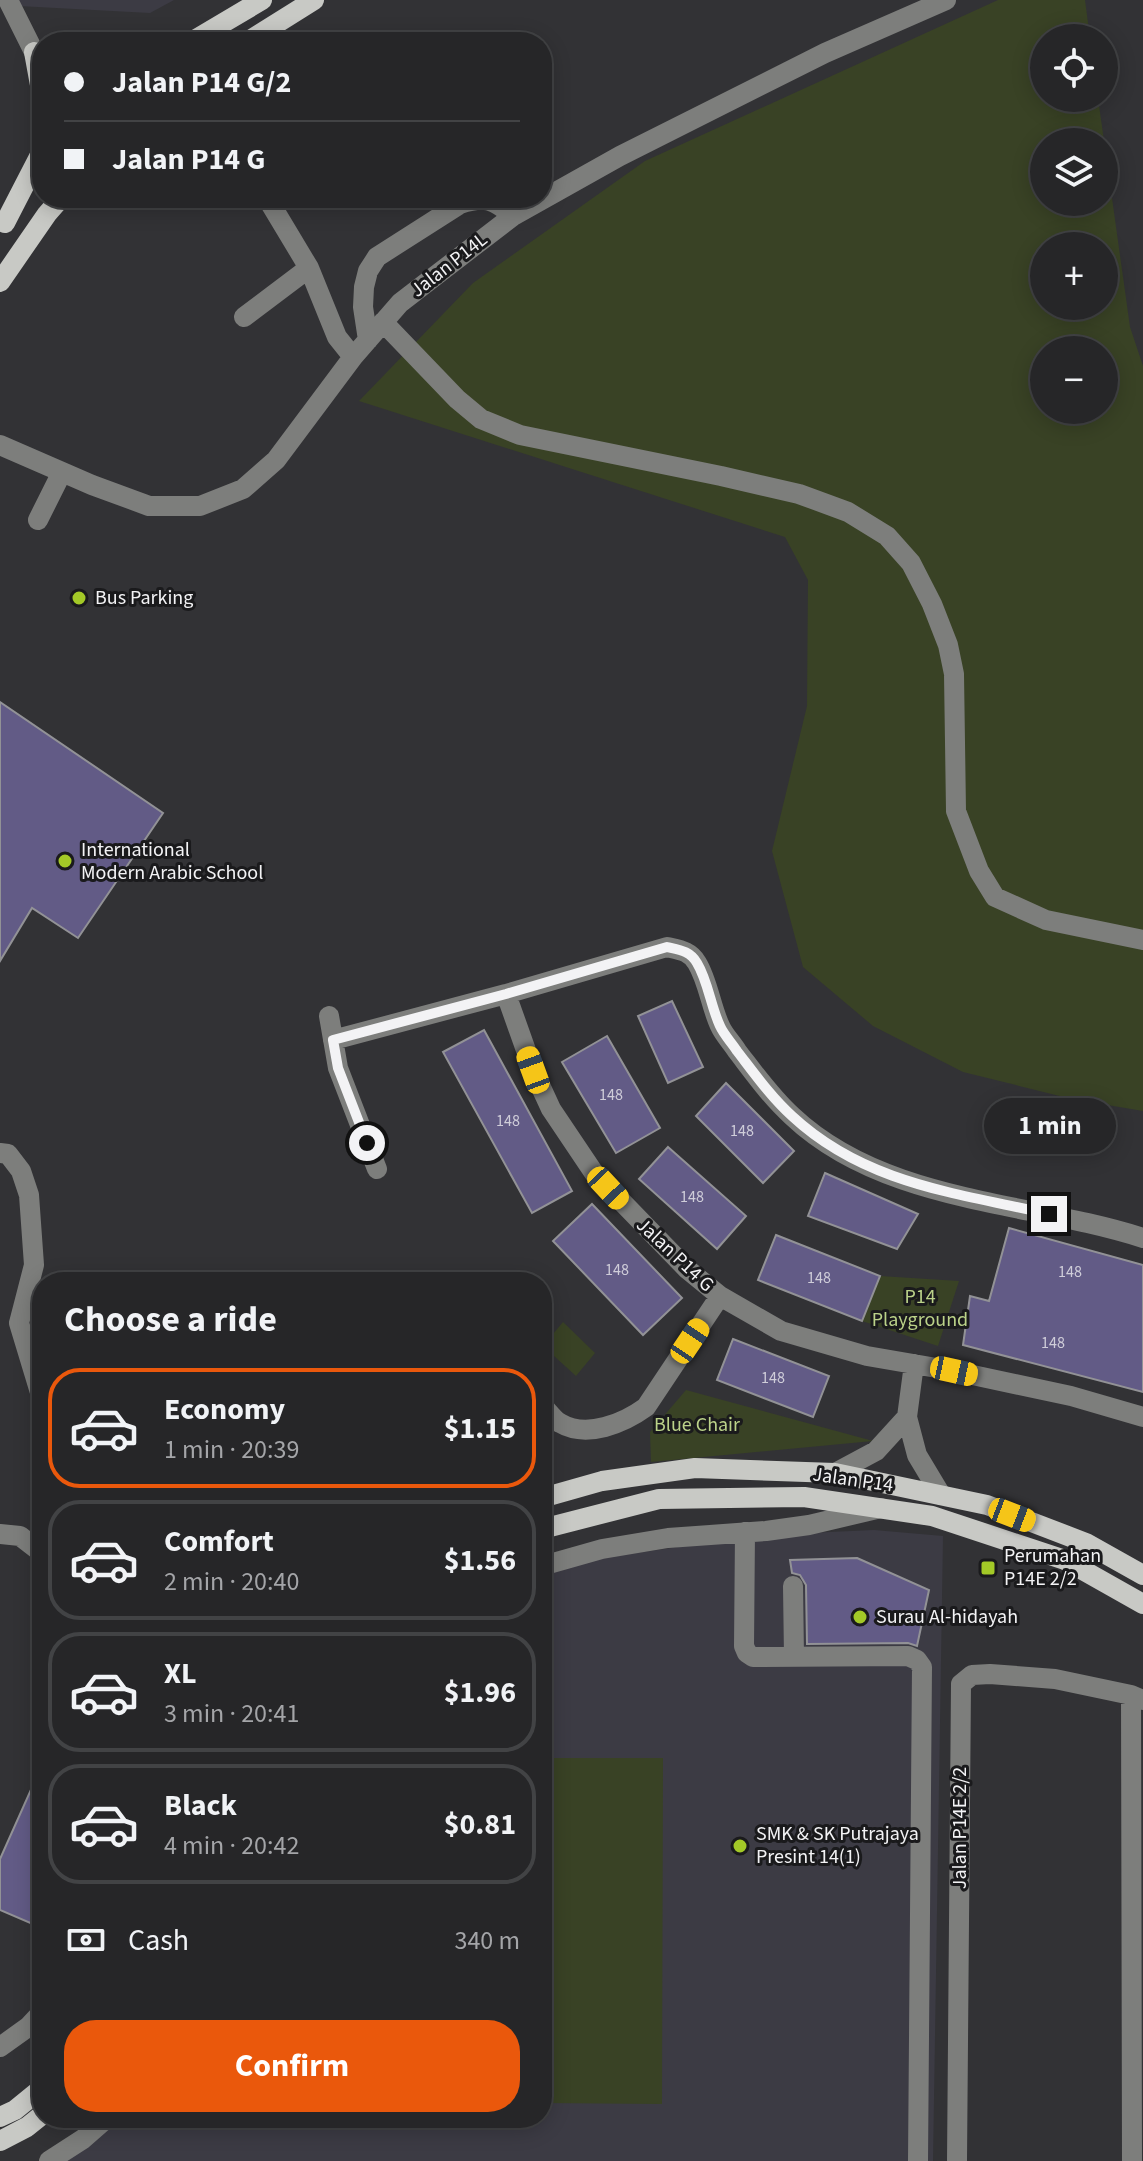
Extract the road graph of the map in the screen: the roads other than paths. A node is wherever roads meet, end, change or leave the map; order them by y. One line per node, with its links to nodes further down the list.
1 (8, 0): 7 (street)
2 (262, 0): 5 (main road)
3 (314, 0): 6 (main road)
4 (946, 0): 10 (street, Jalan P14L)
5 (208, 32)
6 (263, 32)
7 (32, 45)
8 (32, 170): 17 (main road)
9 (32, 192): 17 (main road)
10 (552, 194)
11 (52, 208): 19 (main road)
12 (273, 208): 18 (street)
13 (454, 208): 22 (street)
14 (504, 208): 16 (street)
15 (527, 208): 16 (street, Jalan P14L)
16 (513, 216): 21 (street, Jalan P14L)
17 (2, 226)
18 (309, 268): 20 (street); 23 (street)
19 (0, 282)
20 (244, 317)
21 (383, 322): 22 (street, Jalan P14L); 27 (street)
22 (368, 340): 23 (street, Jalan P14L)
23 (353, 357): 25 (street, Jalan P14L)
24 (0, 445): 25 (street, Jalan P14L)
25 (62, 472): 26 (street)
26 (38, 520)
27 (1143, 940)
28 (506, 994): 30 (street); 33 (street); 34 (street, Jalan P14 G)
29 (329, 1016): 30 (street)
30 (333, 1040): 32 (street)
31 (0, 1153): 35 (street)
32 (377, 1169)
33 (1143, 1238)
34 (720, 1296): 36 (street, Jalan P14 G); 38 (street)
35 (10, 1323): 37 (street)
36 (914, 1364): 39 (street); 40 (street, Jalan P14 G)
37 (32, 1375)
38 (552, 1415)
39 (907, 1417): 41 (street); 43 (street)
40 (1143, 1417)
41 (835, 1473): 42 (main road, Jalan P14); 43 (main road, Jalan P14)
42 (552, 1495)
43 (941, 1495): 50 (main road, Jalan P14)
44 (881, 1508): 45 (main road, Jalan P14); 46 (street); 52 (main road, Jalan P14)
45 (552, 1528)
46 (745, 1532): 49 (street); 53 (street)
47 (0, 1534): 48 (street)
48 (32, 1545)
49 (552, 1563)
50 (1143, 1575)
51 (793, 1586): 53 (street)
52 (1143, 1604)
53 (794, 1657): 63 (street)
54 (1137, 1698): 64 (street, Jalan P14E 2/2); 65 (street)
55 (32, 2023): 56 (street)
56 (0, 2047)
57 (32, 2096): 58 (main road)
58 (0, 2117)
59 (32, 2123): 61 (main road)
60 (96, 2128): 62 (street)
61 (0, 2141)
62 (49, 2161)
63 (918, 2161)
64 (957, 2161)
65 (1132, 2161)

